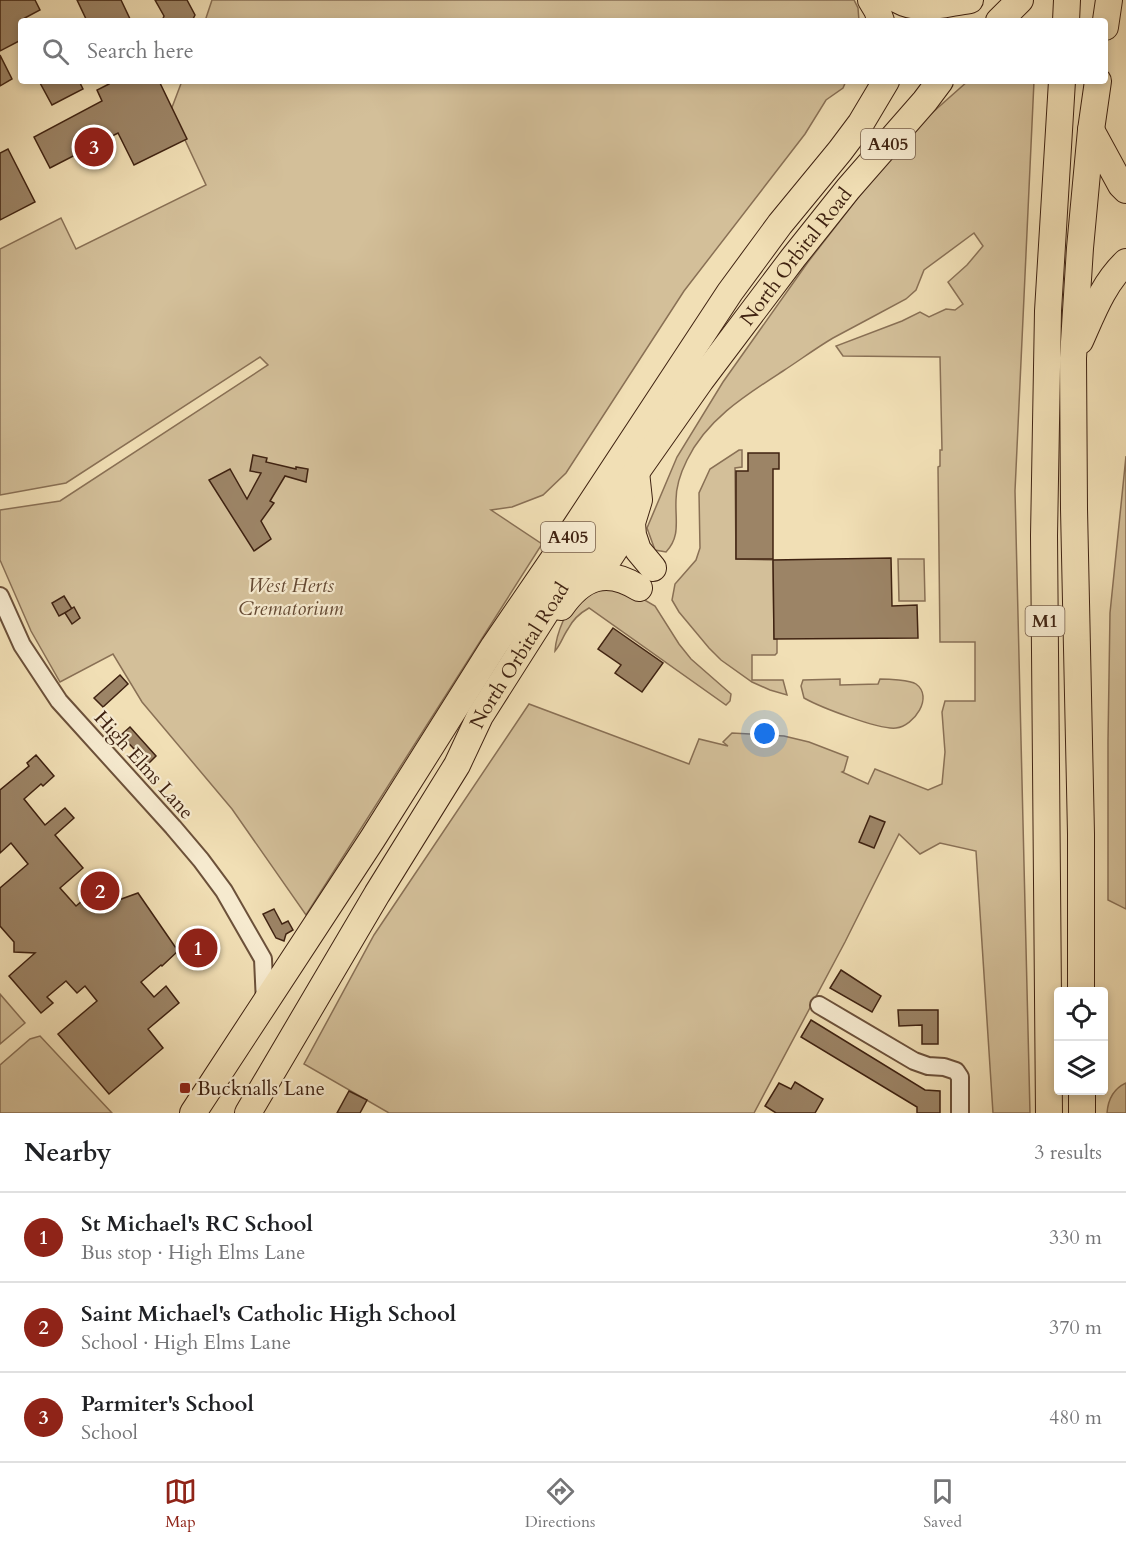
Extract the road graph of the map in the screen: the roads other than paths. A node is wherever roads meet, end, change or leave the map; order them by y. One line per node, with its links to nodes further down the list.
1 (972, 0): 6 (highway); 7 (highway)
2 (1020, 0): 8 (highway)
3 (1055, 0): 9 (highway)
4 (1067, 0): 10 (highway)
5 (1109, 0): 11 (highway)
6 (885, 10)
7 (952, 18)
8 (1002, 18)
9 (1056, 18)
10 (1066, 18)
11 (1106, 18)
12 (884, 84): 26 (highway, North Orbital Road / A405)
13 (938, 84): 20 (highway, North Orbital Road / A405)
14 (1060, 84): 34 (highway, M1)
15 (1098, 84): 16 (highway, M1)
16 (1091, 130): 17 (highway); 19 (highway, M1)
17 (1126, 190)
18 (1126, 262): 19 (highway, M1)
19 (1073, 358): 27 (highway, M1)
20 (636, 472): 21 (highway, A405); 24 (highway, North Orbital Road / A405)
21 (633, 524): 22 (highway); 22 (highway, A405)
22 (595, 578): 24 (highway, A405)
23 (0, 596): 25 (street, High Elms Lane)
24 (457, 765): 32 (highway, North Orbital Road / A405)
25 (263, 959): 26 (street); 28 (street, High Elms Lane)
26 (294, 959): 28 (highway, North Orbital Road / A405)
27 (1081, 987)
28 (265, 1004): 31 (highway, North Orbital Road / A405)
29 (819, 1005): 33 (street)
30 (1082, 1095): 35 (highway)
31 (193, 1113)
32 (248, 1113)
33 (960, 1113)
34 (1049, 1113)
35 (1082, 1113)

